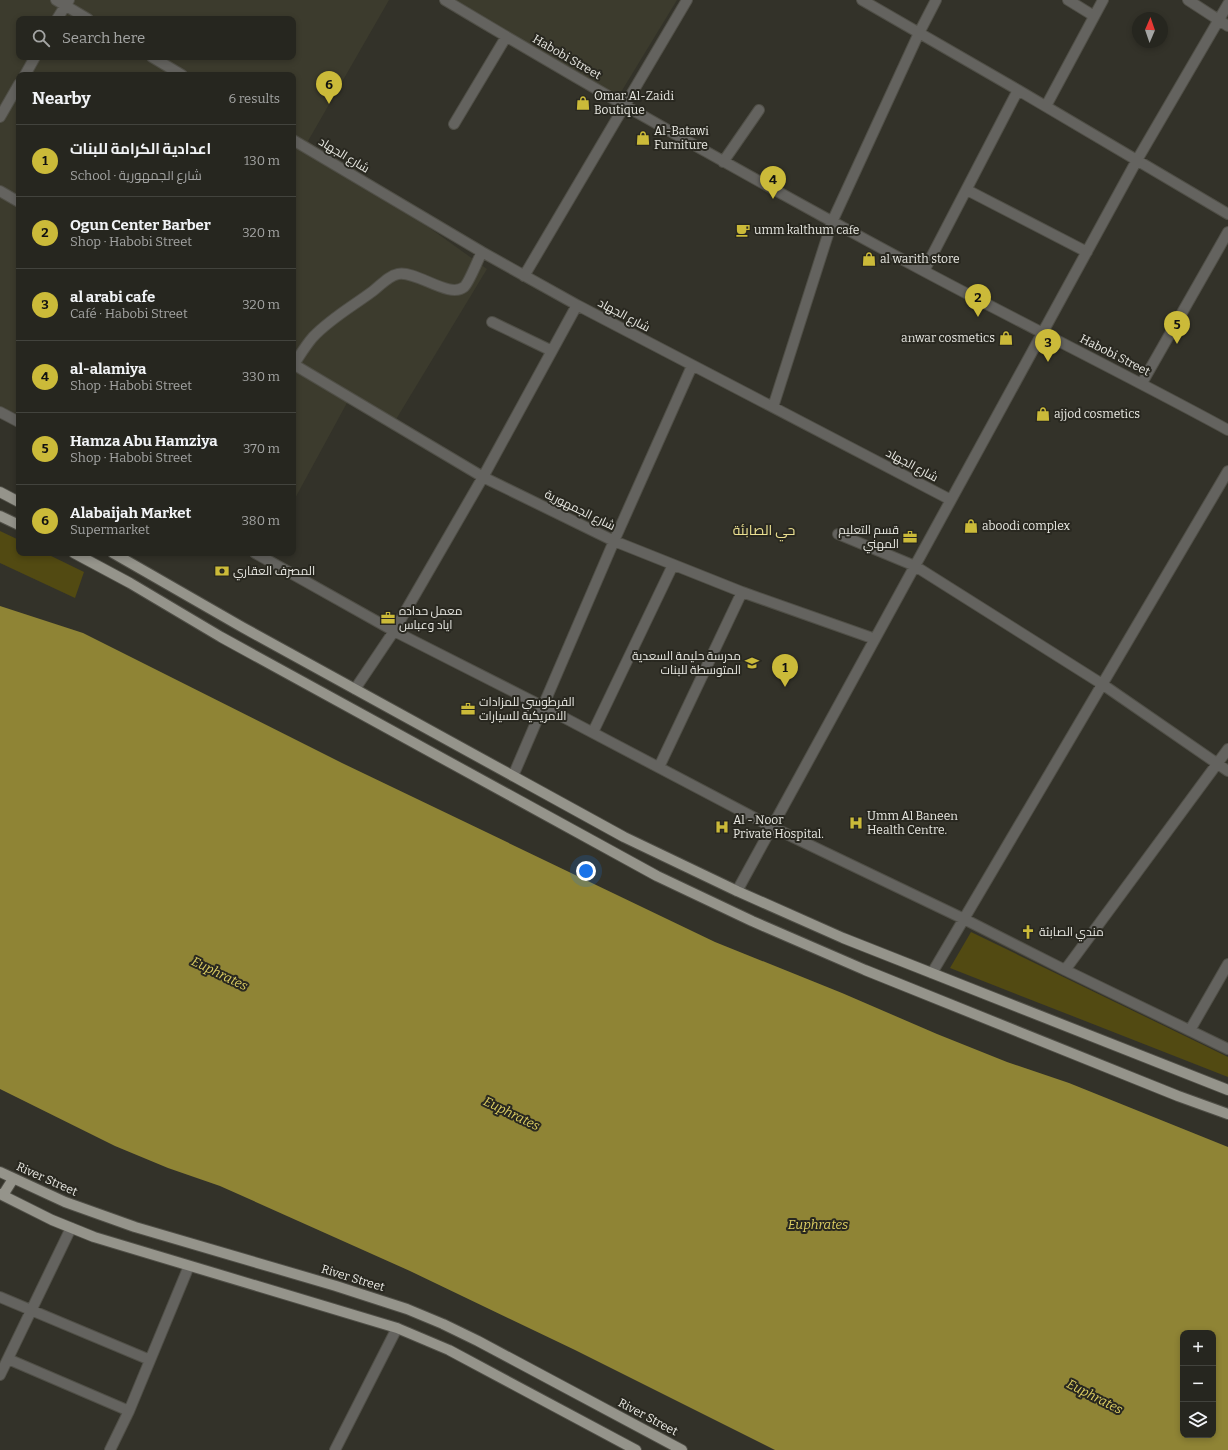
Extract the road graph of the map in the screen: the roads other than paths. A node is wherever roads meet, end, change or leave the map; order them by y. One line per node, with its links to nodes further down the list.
1 (56, 0): 9 (street)
2 (445, 0): 17 (street, Habobi Street)
3 (687, 0): 24 (street)
4 (862, 0): 16 (street)
5 (936, 0): 16 (street)
6 (1068, 0): 13 (street)
7 (1103, 0): 13 (street)
8 (1188, 0): 14 (street)
9 (67, 3): 11 (street); 12 (street)
10 (1228, 4): 14 (street)
11 (60, 16)
12 (84, 16)
13 (1094, 16): 25 (street)
14 (1219, 20): 15 (street); 30 (street)
15 (1228, 26)
16 (919, 33): 23 (street); 36 (street)
17 (506, 36): 24 (street, Habobi Street); 28 (street)
18 (33, 60): 20 (street)
19 (157, 60): 21 (street)
20 (27, 72)
21 (177, 72)
22 (16, 89): 27 (street)
23 (1018, 90): 25 (street); 32 (street)
24 (624, 105): 31 (street, Habobi Street); 41 (street)
25 (1046, 106): 30 (street)
26 (759, 110): 31 (street)
27 (0, 117)
28 (454, 124)
29 (296, 142): 38 (street, شارع الجهاد)
30 (1137, 160): 35 (street); 39 (street)
31 (723, 162): 36 (street, Habobi Street)
32 (967, 190): 39 (street); 40 (street)
33 (0, 191): 34 (street)
34 (16, 200)
35 (1228, 214)
36 (832, 222): 40 (street, Habobi Street); 50 (street)
37 (1228, 232): 49 (street)
38 (482, 252): 41 (street, شارع الجهاد); 46 (street)
39 (1087, 252): 44 (street)
40 (924, 271): 44 (street, Habobi Street)
41 (524, 276): 42 (street, شارع الجهاد)
42 (577, 305): 45 (street); 48 (street, شارع الجهاد)
43 (492, 322): 45 (street)
44 (1042, 333): 49 (street, Habobi Street); 58 (street)
45 (552, 351): 55 (street)
46 (296, 361)
47 (296, 365): 55 (street, شارع الجمهورية)
48 (692, 366): 50 (street, شارع الجهاد); 62 (street)
49 (1142, 383): 53 (street, Habobi Street)
50 (773, 407): 58 (street, شارع الجهاد)
51 (0, 412): 52 (street)
52 (16, 420)
53 (1228, 430)
54 (1228, 471): 71 (street)
55 (484, 477): 62 (street, شارع الجمهورية); 69 (street)
56 (0, 492): 57 (main road)
57 (16, 500)
58 (951, 500): 67 (street)
59 (0, 516): 60 (main road)
60 (16, 524)
61 (838, 534): 67 (street)
62 (614, 541): 66 (street, شارع الجمهورية); 73 (street)
63 (80, 556): 76 (main road)
64 (118, 556): 72 (main road)
65 (260, 556): 69 (street)
66 (673, 566): 68 (street, شارع الجمهورية); 75 (street)
67 (915, 566): 70 (street); 71 (street)
68 (742, 592): 70 (street, شارع الجمهورية); 79 (street)
69 (394, 631): 72 (street); 73 (street)
70 (875, 639): 82 (street)
71 (1102, 684): 78 (street); 84 (street)
72 (355, 689): 74 (main road)
73 (542, 706): 75 (street); 81 (street)
74 (429, 730): 76 (main road); 81 (main road)
75 (592, 732): 79 (street)
76 (419, 746): 91 (main road)
77 (1228, 749): 78 (street)
78 (1217, 764): 80 (street); 86 (street)
79 (659, 767): 82 (street)
80 (1228, 771)
81 (513, 776): 83 (main road)
82 (772, 827): 83 (street); 84 (street)
83 (737, 891): 87 (main road)
84 (964, 919): 86 (street); 87 (street)
85 (1228, 964): 88 (street)
86 (1065, 970): 88 (street)
87 (932, 973): 90 (main road)
88 (1190, 1030): 89 (street)
89 (1228, 1049)
90 (1228, 1090)
91 (1228, 1114)
92 (0, 1172): 93 (main road, River Street)
93 (13, 1178): 94 (main road); 107 (main road, River Street)
94 (1, 1195): 95 (main road)
95 (71, 1228): 96 (main road); 98 (street)
96 (189, 1266): 99 (main road); 101 (street)
97 (0, 1297): 98 (street)
98 (32, 1310): 100 (street); 101 (street)
99 (397, 1328): 105 (street); 106 (main road)
100 (8, 1359): 102 (street); 103 (street)
101 (150, 1360): 103 (street)
102 (0, 1375)
103 (128, 1411): 104 (street)
104 (110, 1450)
105 (335, 1450)
106 (636, 1450)
107 (682, 1450)

